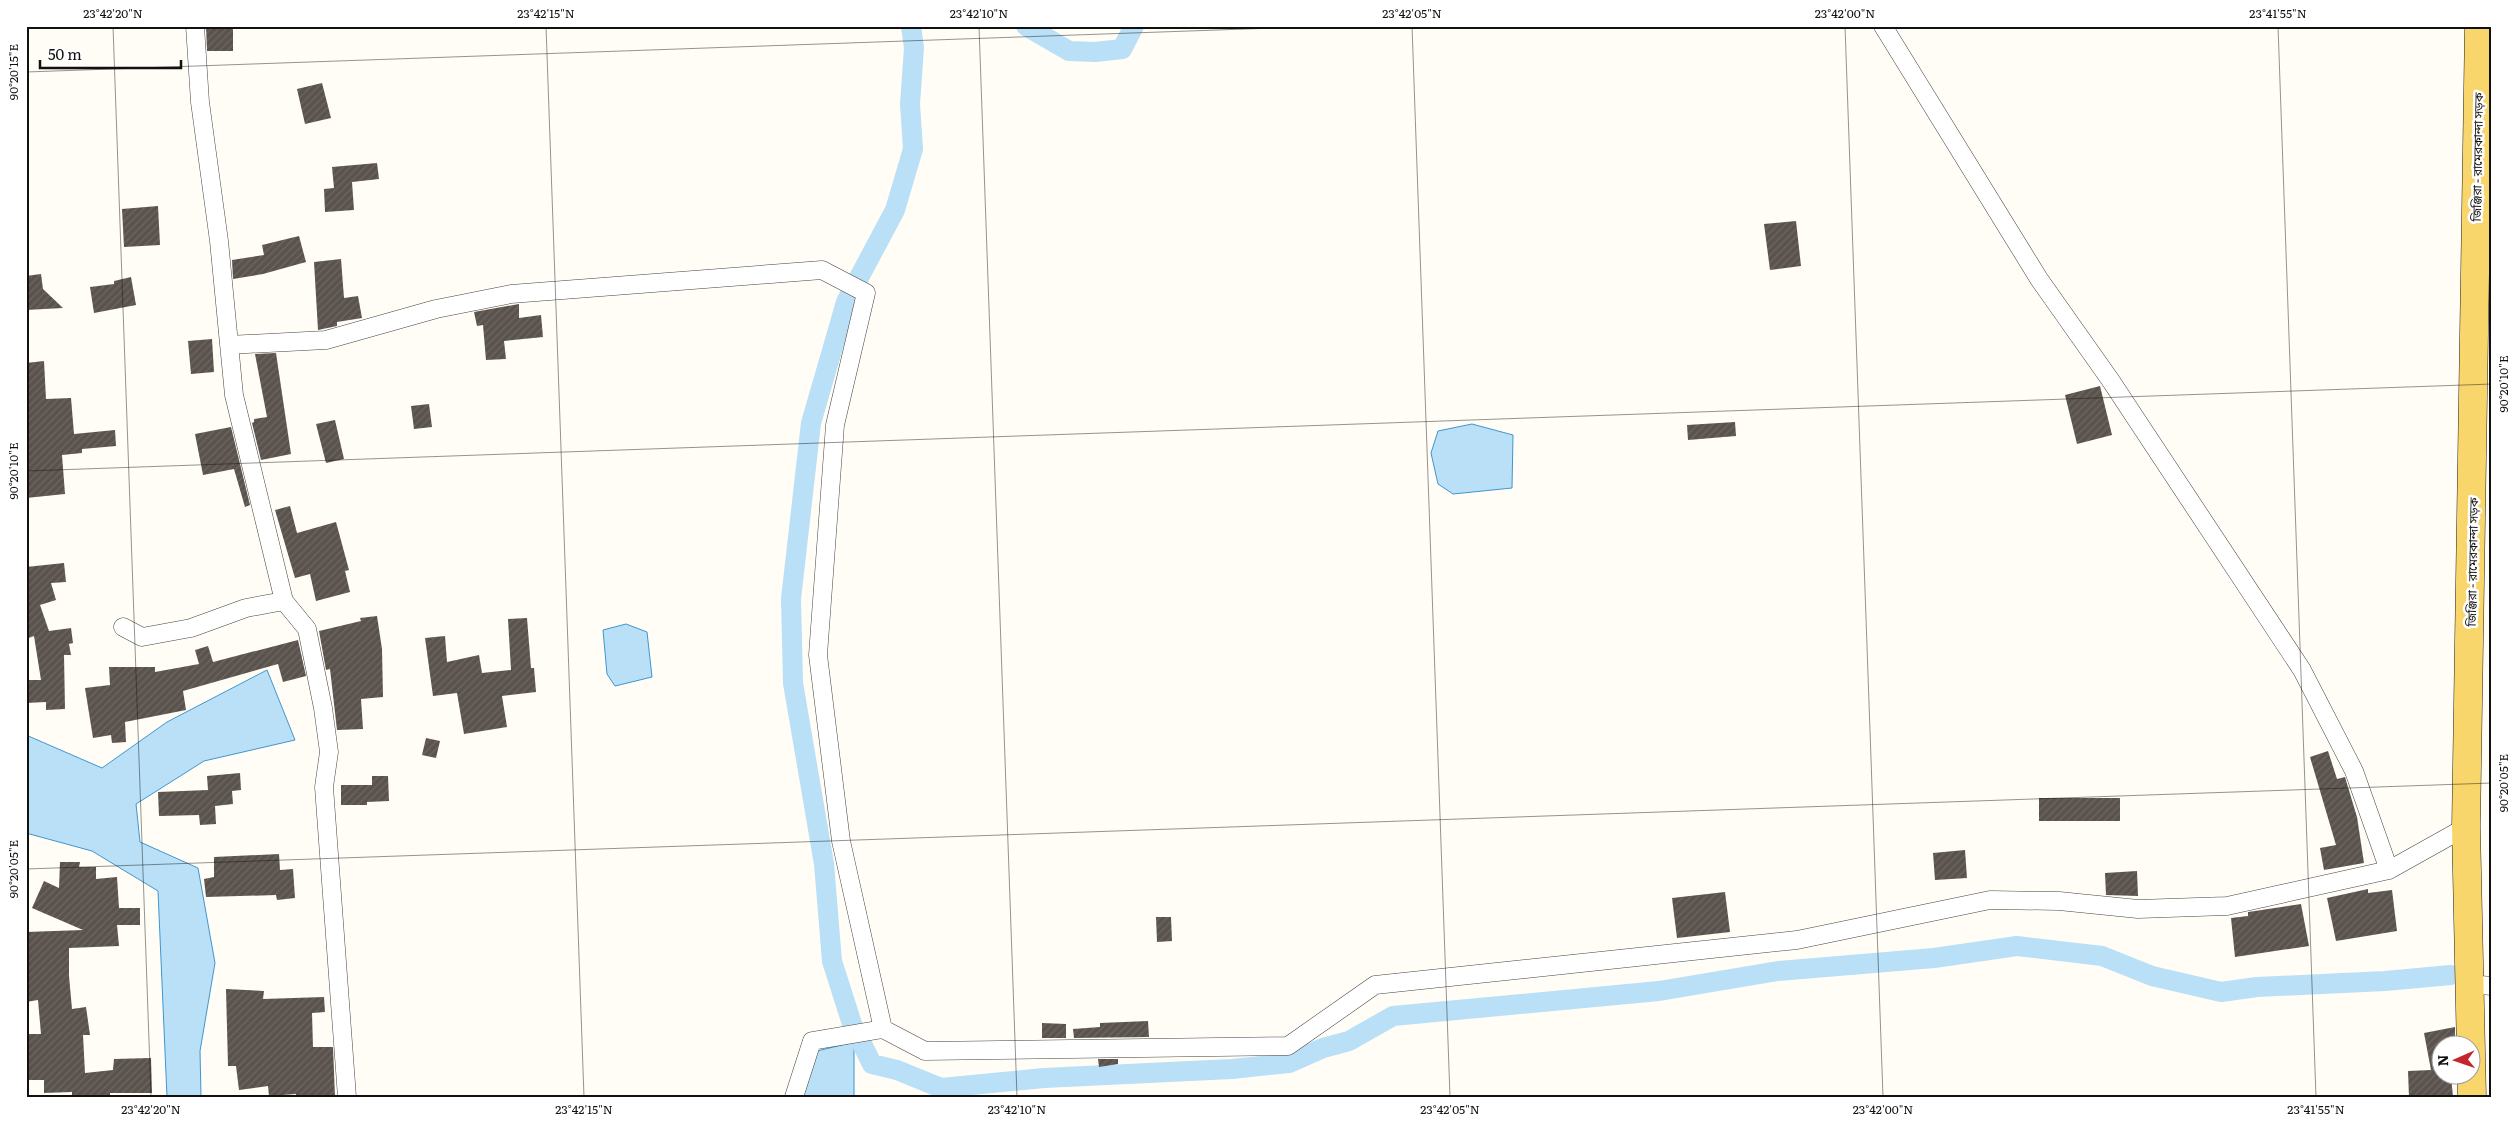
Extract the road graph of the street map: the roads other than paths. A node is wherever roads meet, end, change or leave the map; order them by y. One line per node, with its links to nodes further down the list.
1 (195, 26): 4 (street)
2 (1883, 26): 8 (street)
3 (2479, 26): 7 (main road, জিঞ্জিরা - রামেরকান্দা সড়ক)
4 (229, 345): 5 (street); 10 (street)
5 (284, 601): 6 (street); 11 (street)
6 (123, 627)
7 (2466, 827): 8 (street); 9 (main road, জিঞ্জিরা - রামেরকান্দা সড়ক)
8 (2389, 870): 10 (street)
9 (2480, 985): 13 (main road, জিঞ্জিরা - রামেরকান্দা সড়ক)
10 (883, 1029): 12 (street)
11 (347, 1097)
12 (794, 1097)
13 (2472, 1097)

